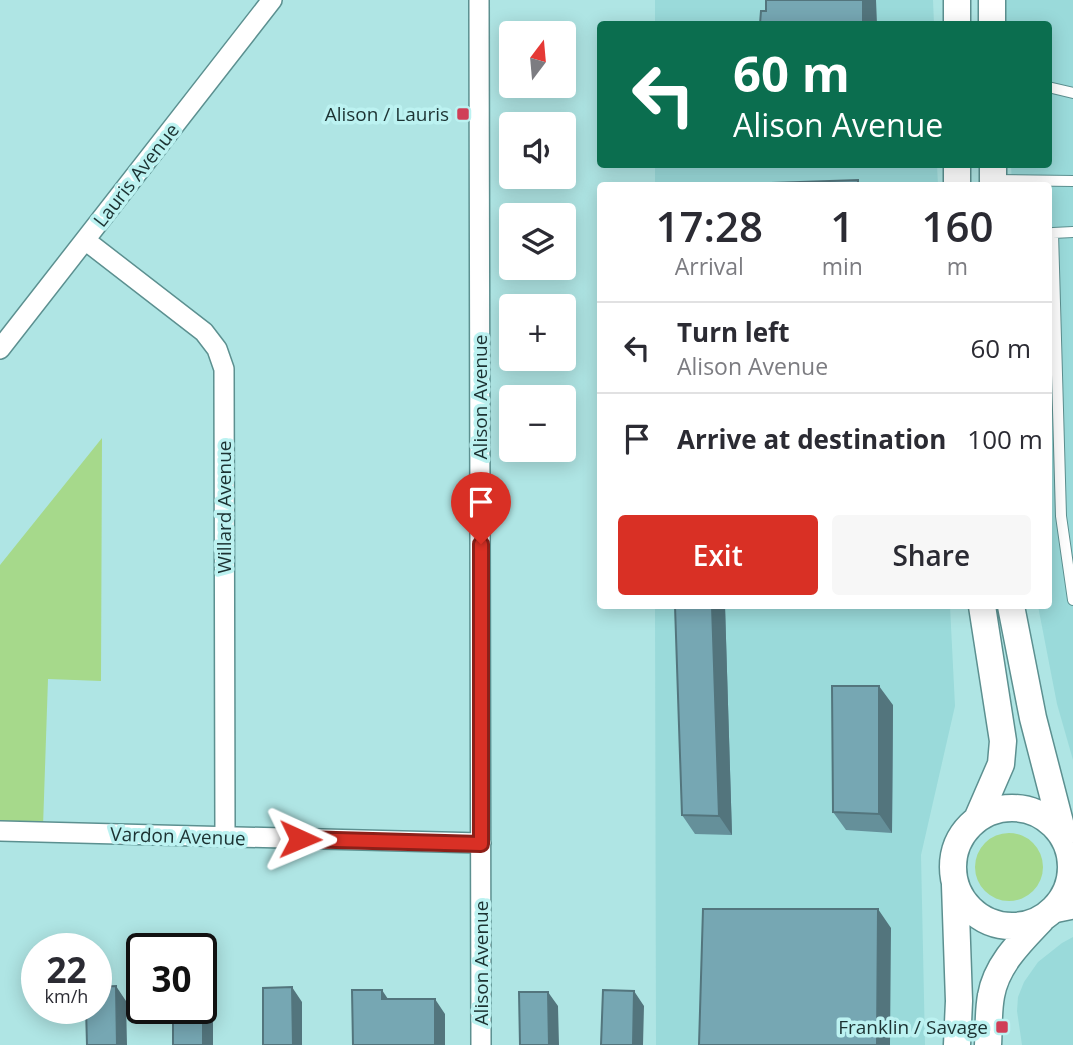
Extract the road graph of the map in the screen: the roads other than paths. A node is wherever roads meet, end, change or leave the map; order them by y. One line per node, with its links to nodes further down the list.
1 (272, 0): 12 (street, Lauris Avenue)
2 (480, 0): 22 (street, Alison Avenue)
3 (957, 0): 5 (main road)
4 (992, 0): 6 (main road)
5 (957, 21)
6 (992, 21)
7 (1052, 88): 8 (lane)
8 (1073, 93)
9 (993, 177): 10 (lane)
10 (1073, 181)
11 (1073, 232): 14 (lane)
12 (85, 240): 13 (street, Lauris Avenue); 20 (street, Willard Avenue)
13 (0, 349)
14 (1073, 600)
15 (982, 609): 18 (main road)
16 (1012, 609): 17 (main road)
17 (1064, 802): 21 (main road)
18 (978, 817): 21 (main road); 23 (main road)
19 (0, 831): 20 (street, Vardon Avenue)
20 (225, 837): 22 (street, Vardon Avenue)
21 (1067, 838): 24 (main road)
22 (481, 844): 25 (street, Alison Avenue)
23 (955, 885): 24 (main road); 26 (main road)
24 (1055, 914): 27 (main road)
25 (481, 1045)
26 (957, 1045)
27 (988, 1045)

